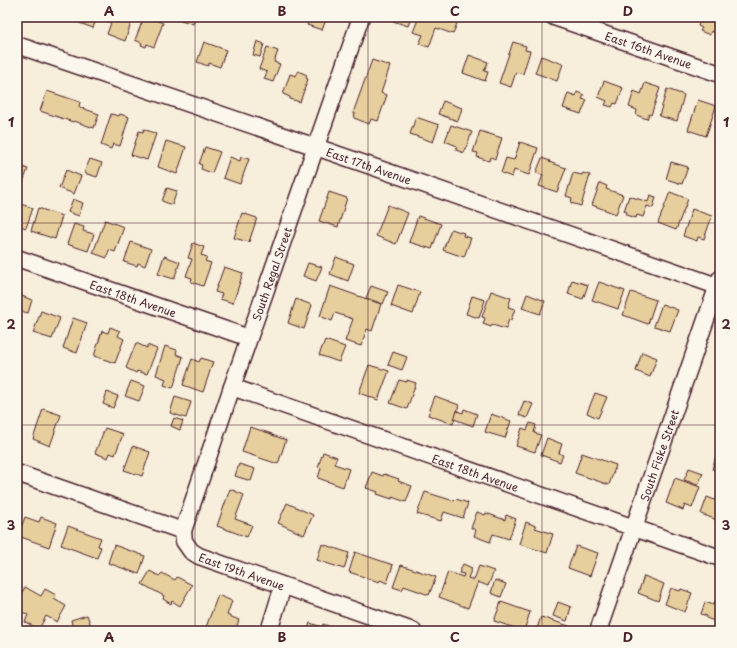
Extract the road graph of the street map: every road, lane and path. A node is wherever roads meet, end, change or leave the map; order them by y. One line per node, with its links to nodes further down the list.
1 (361, 17): 5 (street, South Regal Street)
2 (554, 17): 4 (street, East 16th Avenue)
3 (17, 45): 5 (street, East 17th Avenue)
4 (720, 74)
5 (316, 147): 7 (street, East 17th Avenue); 8 (street, South Regal Street)
6 (17, 258): 8 (street, East 18th Avenue)
7 (719, 284): 11 (street, South Fiske Street)
8 (249, 338): 9 (street, South Regal Street)
9 (232, 387): 11 (street, East 18th Avenue); 12 (street, South Regal Street)
10 (17, 473): 12 (street)
11 (634, 528): 13 (street, East 18th Avenue); 17 (street, South Fiske Street)
12 (183, 531): 14 (street, East 19th Avenue)
13 (720, 558)
14 (283, 586): 15 (street); 16 (street, East 19th Avenue)
15 (269, 631)
16 (413, 631)
17 (598, 631)

